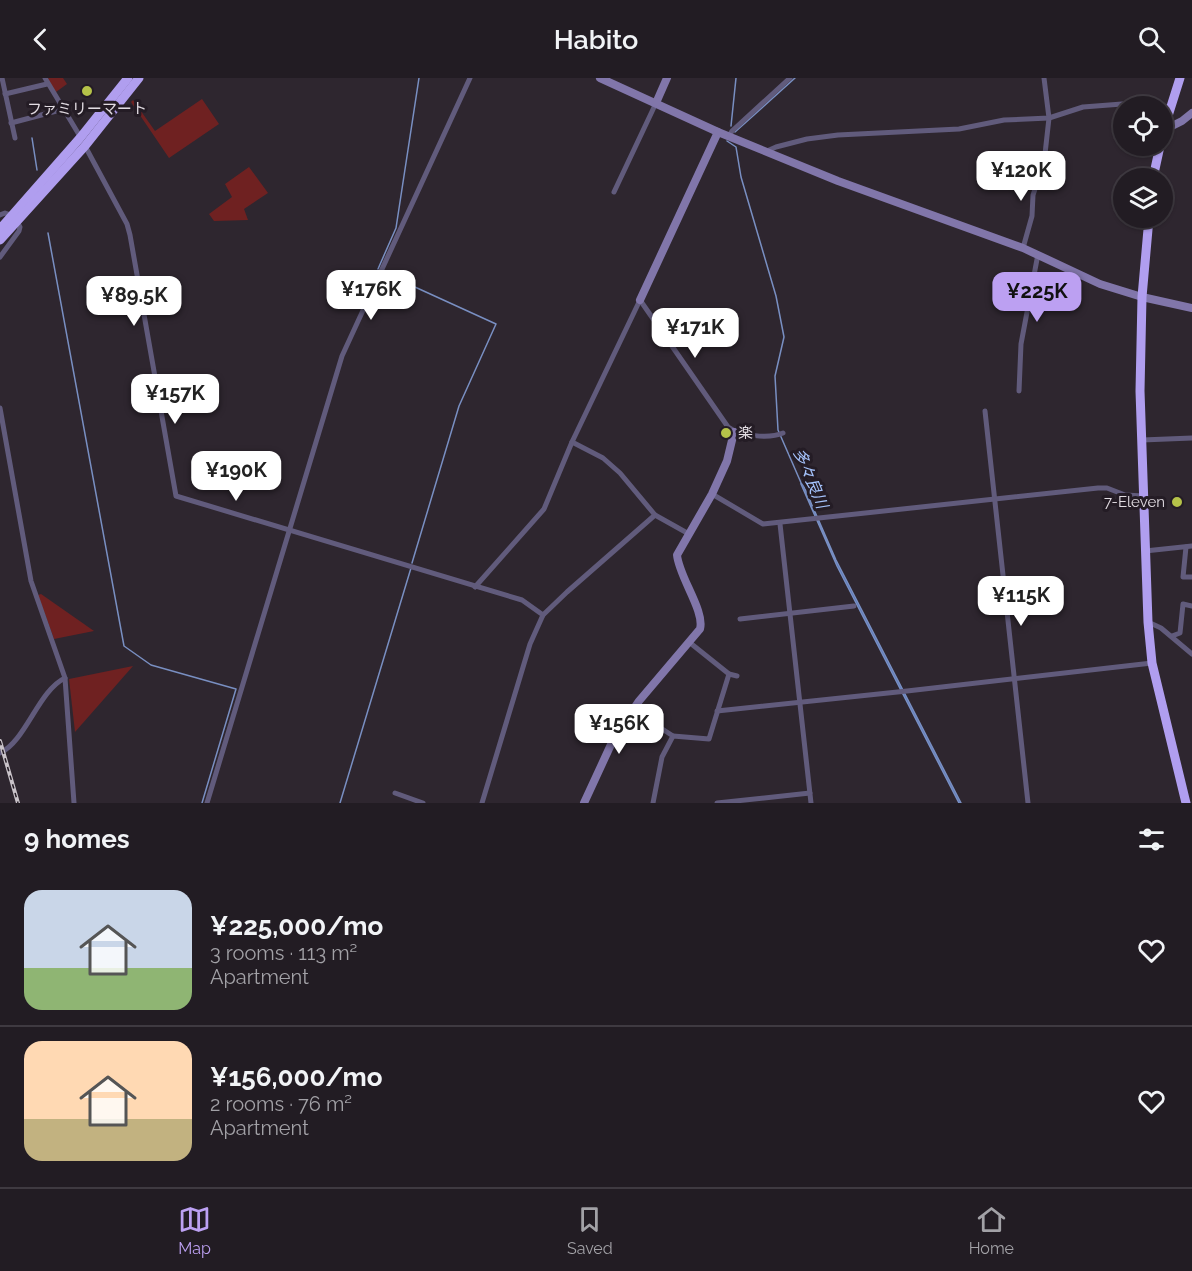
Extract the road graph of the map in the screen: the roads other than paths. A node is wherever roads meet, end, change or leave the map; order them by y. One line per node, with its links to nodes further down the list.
1 (2, 78): 11 (street)
2 (128, 78): 23 (highway)
3 (139, 78): 23 (highway)
4 (470, 78): 50 (street)
5 (600, 78): 12 (street)
6 (667, 78): 12 (street)
7 (790, 78): 21 (street)
8 (1044, 78): 17 (street)
9 (1180, 78): 13 (highway)
10 (46, 81): 11 (street); 15 (street)
11 (5, 94): 18 (street)
12 (656, 103): 20 (street); 25 (street)
13 (1173, 103)
14 (1113, 105): 17 (street)
15 (64, 110): 18 (street); 23 (street)
16 (1192, 113): 19 (street)
17 (1049, 118): 24 (street); 31 (street)
18 (11, 123): 22 (street)
19 (1173, 126)
20 (718, 132): 21 (street); 35 (street)
21 (729, 136): 24 (street)
22 (15, 138)
23 (82, 142): 27 (highway); 50 (street)
24 (767, 151): 31 (street)
25 (614, 192)
26 (0, 215): 27 (street)
27 (14, 218): 29 (highway); 30 (highway); 33 (street)
28 (1148, 228): 34 (highway)
29 (0, 229)
30 (0, 240)
31 (1023, 248): 32 (street)
32 (1038, 254): 34 (street); 37 (street)
33 (0, 257)
34 (1142, 297): 36 (street); 43 (highway)
35 (640, 300): 40 (street); 44 (street)
36 (1192, 308)
37 (1018, 391)
38 (0, 408): 68 (street)
39 (985, 411): 47 (street)
40 (734, 432): 41 (street); 45 (street)
41 (783, 433)
42 (1192, 438): 43 (street)
43 (1142, 440): 46 (highway)
44 (572, 442): 48 (street); 55 (street)
45 (712, 494): 49 (street); 51 (street)
46 (1143, 496): 47 (street); 53 (highway)
47 (995, 500): 49 (street); 69 (street)
48 (655, 515): 51 (street); 59 (street)
49 (780, 524): 58 (street)
50 (289, 530): 55 (street); 78 (street)
51 (689, 534): 63 (street)
52 (1189, 546): 53 (street); 54 (street)
53 (1145, 551): 61 (highway)
54 (1192, 577)
55 (476, 586): 59 (street)
56 (854, 606): 58 (street)
57 (1192, 606): 62 (street)
58 (790, 613): 60 (street); 70 (street)
59 (543, 615): 80 (street)
60 (740, 619)
61 (1148, 622): 62 (street); 65 (highway)
62 (1172, 636): 64 (street)
63 (689, 642): 66 (street); 71 (street)
64 (1192, 654)
65 (1152, 663): 69 (street); 86 (highway)
66 (729, 674): 67 (street); 72 (street)
67 (737, 676)
68 (65, 678): 74 (street); 77 (street)
69 (1015, 678): 70 (street); 85 (street)
70 (800, 702): 72 (street); 76 (street)
71 (633, 710): 73 (street); 81 (street)
72 (717, 711): 73 (street)
73 (673, 736): 82 (street)
74 (0, 753)
75 (394, 793): 79 (street)
76 (810, 793): 83 (street); 84 (street)
77 (74, 803)
78 (207, 803)
79 (423, 803)
80 (482, 803)
81 (584, 803)
82 (653, 803)
83 (717, 803)
84 (811, 803)
85 (1028, 803)
86 (1186, 803)

